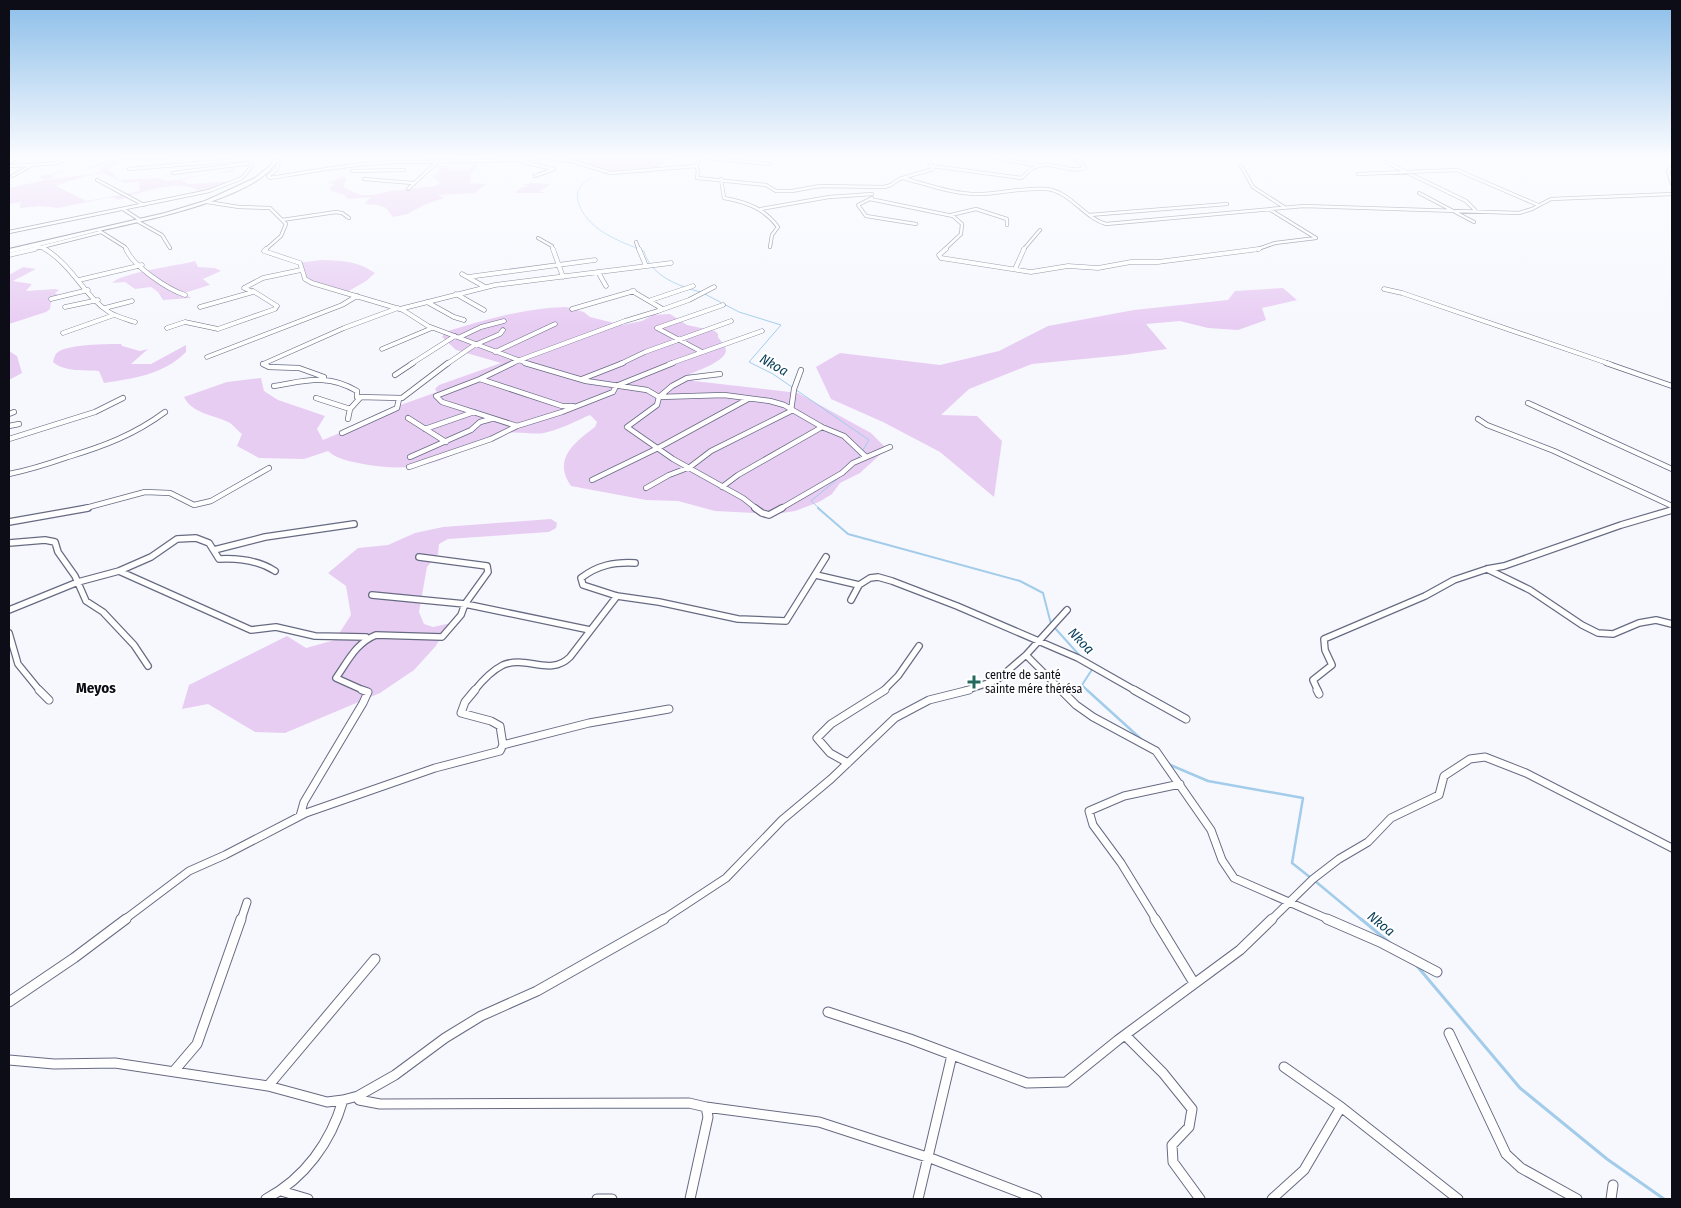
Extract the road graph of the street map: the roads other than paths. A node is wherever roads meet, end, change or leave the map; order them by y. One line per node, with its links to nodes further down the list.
1 (96, 214): 26 (street)
2 (130, 214): 20 (street)
3 (163, 214): 20 (highway)
4 (276, 214): 19 (street)
5 (320, 214): 19 (street)
6 (344, 214): 18 (street)
7 (767, 214): 30 (street)
8 (865, 214): 22 (street)
9 (943, 214): 17 (street)
10 (957, 214): 17 (street)
11 (997, 214): 23 (street)
12 (1097, 214): 16 (street)
13 (1211, 214): 16 (street)
14 (1278, 214): 38 (street)
15 (1458, 214): 21 (street)
16 (1089, 215)
17 (951, 216): 38 (street)
18 (349, 218)
19 (282, 220): 39 (street)
20 (139, 221): 25 (highway); 31 (street)
21 (1474, 222)
22 (916, 224)
23 (1006, 225)
24 (1040, 230): 38 (street)
25 (100, 231): 29 (highway); 35 (street)
26 (9, 232)
27 (538, 238): 36 (street)
28 (636, 242): 37 (street)
29 (37, 245): 32 (highway); 44 (street)
30 (770, 247)
31 (170, 248)
32 (9, 253)
33 (595, 260): 36 (street)
34 (671, 264): 37 (street)
35 (142, 265): 44 (street); 53 (street)
36 (559, 265): 42 (street); 43 (street)
37 (646, 266): 40 (street)
38 (1015, 269)
39 (301, 270): 51 (street); 54 (street)
40 (598, 272): 43 (street); 45 (street)
41 (462, 274): 42 (street)
42 (468, 277): 47 (street)
43 (563, 277): 47 (street)
44 (79, 280): 50 (street)
45 (606, 286)
46 (693, 286): 57 (street)
47 (485, 287): 52 (street)
48 (714, 287): 67 (street)
49 (1384, 289): 95 (street)
50 (88, 290): 55 (street); 56 (street)
51 (253, 291): 62 (street); 74 (street)
52 (456, 294): 59 (street); 66 (street)
53 (185, 295)
54 (357, 296): 64 (street); 85 (street)
55 (51, 298)
56 (98, 300): 61 (street); 63 (street)
57 (651, 300): 65 (street); 67 (street)
58 (132, 301): 63 (street)
59 (427, 302): 64 (street); 69 (street)
60 (723, 305): 80 (street)
61 (65, 307)
62 (200, 307)
63 (105, 308): 68 (street)
64 (399, 308): 75 (street); 90 (street)
65 (572, 309)
66 (484, 310)
67 (658, 311): 86 (street)
68 (114, 316): 71 (street); 78 (street)
69 (464, 320)
70 (504, 321): 79 (street)
71 (135, 322)
72 (732, 322): 80 (street)
73 (555, 324): 83 (street)
74 (167, 328)
75 (432, 328): 79 (street); 82 (street)
76 (503, 330): 81 (street)
77 (762, 331): 84 (street)
78 (63, 334)
79 (458, 336): 81 (street); 89 (street)
80 (677, 340): 84 (street); 92 (street)
81 (477, 344): 83 (street); 100 (street)
82 (382, 349)
83 (496, 352): 86 (street)
84 (702, 352): 94 (street)
85 (207, 357)
86 (518, 361): 91 (street); 92 (street)
87 (801, 370): 105 (street)
88 (720, 374): 96 (street)
89 (395, 375)
90 (325, 378): 93 (street); 99 (street)
91 (480, 379): 103 (street); 108 (street)
92 (582, 379): 94 (street)
93 (274, 386)
94 (616, 386): 96 (street); 103 (street)
95 (1672, 386)
96 (659, 397): 101 (street); 123 (street)
97 (124, 398): 120 (street)
98 (316, 398): 104 (street)
99 (360, 398): 100 (street); 104 (street)
100 (399, 399): 119 (street)
101 (748, 399): 105 (street); 123 (street)
102 (1528, 403): 129 (street)
103 (578, 406): 116 (street)
104 (350, 409): 111 (street)
105 (792, 410): 117 (street); 127 (street)
106 (14, 412): 109 (street)
107 (165, 412): 130 (street)
108 (474, 412): 112 (street); 118 (street)
109 (9, 414)
110 (408, 418): 118 (street)
111 (348, 419)
112 (493, 419): 116 (street); 121 (street)
113 (1478, 419): 134 (street)
114 (19, 424): 115 (street)
115 (9, 426)
116 (517, 426): 126 (street)
117 (822, 427): 124 (street); 132 (street)
118 (425, 429): 121 (street)
119 (342, 433)
120 (9, 439)
121 (446, 442): 125 (street)
122 (890, 447): 124 (street)
123 (658, 448): 127 (street); 131 (street)
124 (865, 456): 132 (street)
125 (410, 458)
126 (409, 467)
127 (690, 467): 132 (street); 133 (street)
128 (268, 468): 136 (street)
129 (1672, 469)
130 (9, 474)
131 (592, 480)
132 (722, 487)
133 (646, 488)
134 (1672, 506)
135 (1672, 510): 143 (street)
136 (9, 522)
137 (354, 524): 139 (street)
138 (9, 543): 147 (street)
139 (214, 550): 144 (street); 145 (street)
140 (419, 557): 152 (street)
141 (826, 557): 146 (street)
142 (635, 564): 150 (street)
143 (1487, 569): 155 (street); 163 (street)
144 (119, 571): 147 (street); 158 (street)
145 (275, 571)
146 (816, 575): 148 (street); 150 (street)
147 (78, 582): 153 (street); 162 (street)
148 (859, 585): 151 (street); 159 (street)
149 (372, 595): 152 (street)
150 (617, 596): 156 (street)
151 (851, 600)
152 (465, 604): 156 (street); 158 (street)
153 (9, 610)
154 (1068, 610): 159 (street)
155 (1672, 624)
156 (590, 630): 167 (street)
157 (9, 633): 164 (street)
158 (366, 637): 170 (street)
159 (1038, 640): 161 (street); 166 (street)
160 (919, 646): 168 (street)
161 (1026, 656): 168 (street); 169 (street)
162 (148, 666)
163 (1319, 694)
164 (49, 700)
165 (669, 709): 167 (street)
166 (1186, 719)
167 (503, 745): 170 (street)
168 (848, 763): 186 (street)
169 (1180, 784): 173 (street); 176 (street)
170 (300, 816): 177 (street)
171 (1672, 848): 173 (street)
172 (247, 902): 184 (street)
173 (1289, 903): 175 (street); 176 (street)
174 (375, 959): 185 (street)
175 (1437, 972)
176 (1194, 983): 180 (street)
177 (9, 1002)
178 (828, 1012): 181 (street)
179 (1449, 1033): 203 (street)
180 (1124, 1035): 181 (street); 200 (street)
181 (952, 1055): 190 (street)
182 (9, 1060): 184 (street)
183 (1284, 1067): 189 (street)
184 (174, 1070): 185 (street)
185 (268, 1086): 187 (street)
186 (358, 1096): 187 (street); 188 (street)
187 (343, 1100): 192 (street)
188 (706, 1107): 190 (street); 197 (street)
189 (1341, 1107): 201 (street); 202 (street)
190 (929, 1157): 198 (street); 199 (street)
191 (1613, 1185): 204 (street)
192 (281, 1191): 193 (street); 194 (street)
193 (266, 1199)
194 (308, 1199)
195 (597, 1199): 196 (street)
196 (612, 1199)
197 (690, 1199)
198 (918, 1199)
199 (1037, 1199)
200 (1200, 1199)
201 (1272, 1199)
202 (1458, 1199)
203 (1577, 1199)
204 (1611, 1199)

